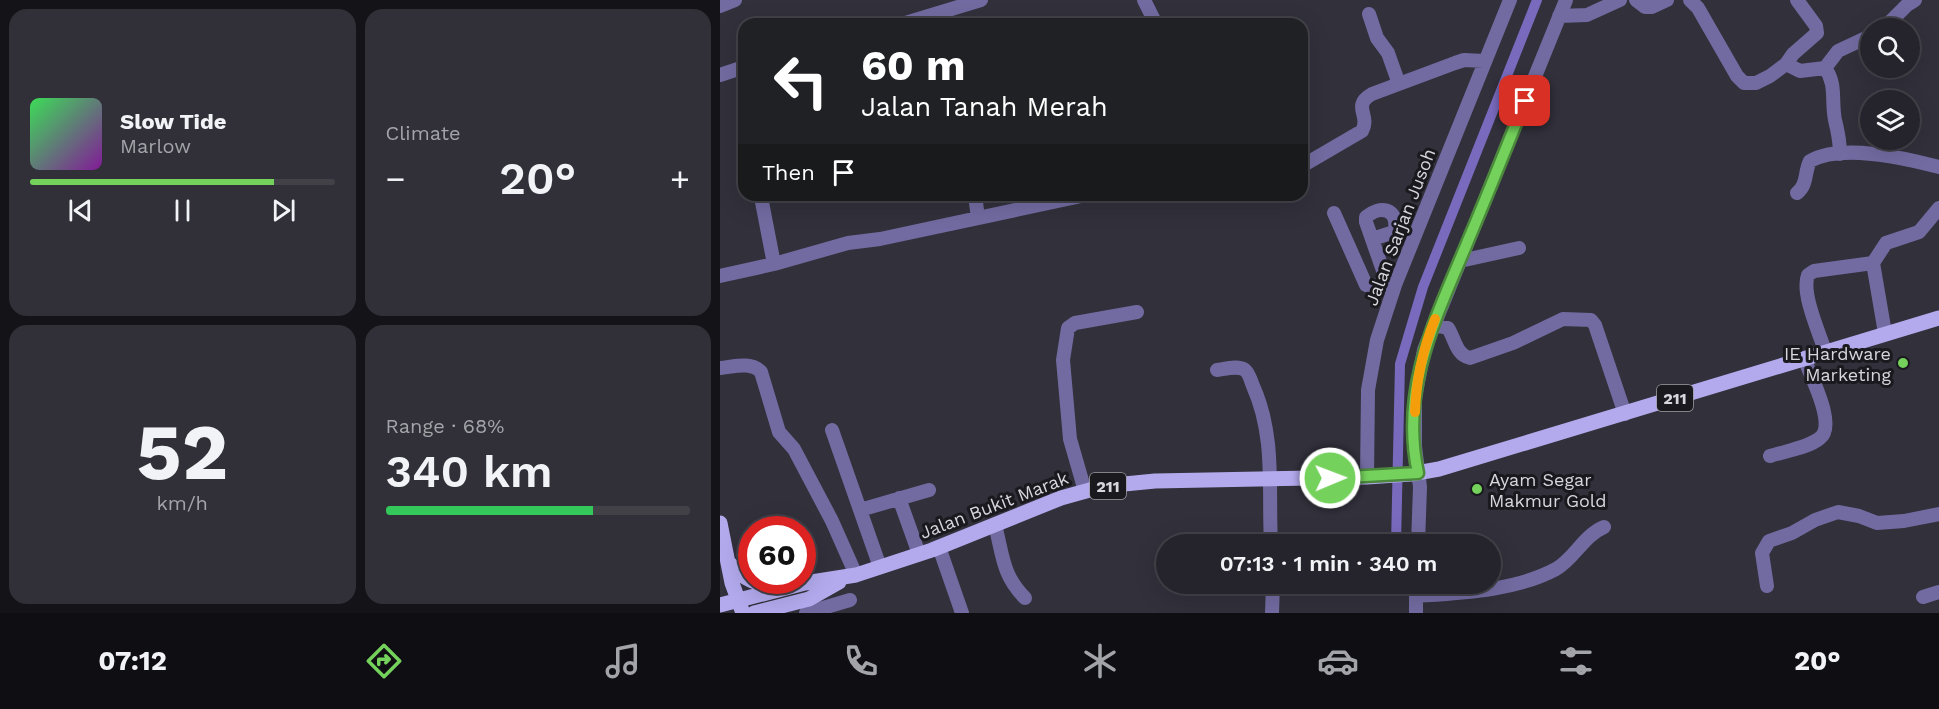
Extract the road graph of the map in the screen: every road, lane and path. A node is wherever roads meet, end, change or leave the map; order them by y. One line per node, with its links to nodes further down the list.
1 (735, 0): 12 (street)
2 (981, 0): 15 (street)
3 (1144, 0): 16 (street)
4 (1510, 0): 19 (street, Jalan Sarjan Jusoh)
5 (1566, 0): 14 (street)
6 (1620, 0): 14 (street)
7 (1636, 0): 8 (street)
8 (1667, 0)
9 (1690, 0): 20 (street)
10 (1797, 0): 20 (street)
11 (1915, 0): 17 (street)
12 (720, 6)
13 (1369, 14): 24 (street)
14 (1559, 16): 37 (street)
15 (922, 18)
16 (1153, 18)
17 (1894, 18)
18 (1860, 41): 21 (street)
19 (1484, 61): 24 (street); 41 (street, Jalan Sarjan Jusoh)
20 (1786, 64): 21 (street)
21 (1825, 68): 25 (street)
22 (738, 69): 23 (street)
23 (720, 75)
24 (1399, 84): 26 (street)
25 (1840, 154): 27 (street); 28 (street)
26 (1308, 162)
27 (1939, 167)
28 (1797, 193)
29 (762, 201): 39 (street)
30 (976, 201): 34 (street)
31 (1058, 201): 34 (street)
32 (1939, 208): 38 (street)
33 (1334, 213): 41 (street)
34 (978, 218): 39 (street)
35 (1372, 239): 41 (street)
36 (1519, 248): 37 (street)
37 (1460, 261): 44 (street)
38 (1873, 262): 45 (street); 46 (street)
39 (774, 264): 40 (street)
40 (720, 276)
41 (1391, 283): 54 (street, Jalan Sarjan Jusoh)
42 (1137, 312): 57 (street)
43 (1939, 318): 45 (main road, 211)
44 (1433, 325): 50 (street); 53 (street)
45 (1885, 333): 46 (main road, 211)
46 (1825, 351): 47 (main road, 211)
47 (1804, 358): 50 (main road, 211); 52 (street)
48 (720, 368): 71 (street)
49 (1217, 369): 55 (street)
50 (1625, 414): 53 (main road, 211)
51 (832, 430): 59 (street)
52 (1770, 456)
53 (1415, 474): 54 (main road, Jalan Bukit Marak / 211); 65 (street)
54 (1371, 476): 55 (main road, Jalan Bukit Marak / 211)
55 (1271, 479): 57 (main road, Jalan Bukit Marak / 211); 64 (street)
56 (929, 489): 58 (street)
57 (1085, 491): 62 (main road, Jalan Bukit Marak / 211)
58 (899, 498): 59 (street); 67 (street)
59 (860, 510): 69 (street)
60 (1939, 514): 74 (street)
61 (720, 523): 68 (main road)
62 (995, 525): 66 (main road, Jalan Bukit Marak / 211); 80 (street)
63 (1604, 527): 73 (street)
64 (1271, 534)
65 (1419, 534)
66 (939, 547): 67 (main road, Jalan Bukit Marak / 211); 86 (street)
67 (920, 554): 69 (main road, Jalan Bukit Marak / 211)
68 (727, 560): 70 (main road); 82 (main road)
69 (880, 567): 71 (main road, Jalan Bukit Marak / 211)
70 (738, 573)
71 (851, 576): 72 (main road, Jalan Bukit Marak / 211); 83 (main road, Jalan Bukit Marak / 211)
72 (816, 581)
73 (1501, 585)
74 (1767, 586)
75 (1939, 592): 79 (street)
76 (767, 594): 82 (main road, Jalan Bukit Marak / 211)
77 (1273, 594): 87 (street)
78 (1416, 594): 88 (street)
79 (1923, 597)
80 (1025, 598)
81 (850, 600): 85 (street)
82 (729, 605)
83 (775, 610): 84 (main road, Jalan Bukit Marak / 211)
84 (754, 613)
85 (806, 613)
86 (962, 613)
87 (1272, 613)
88 (1416, 613)

